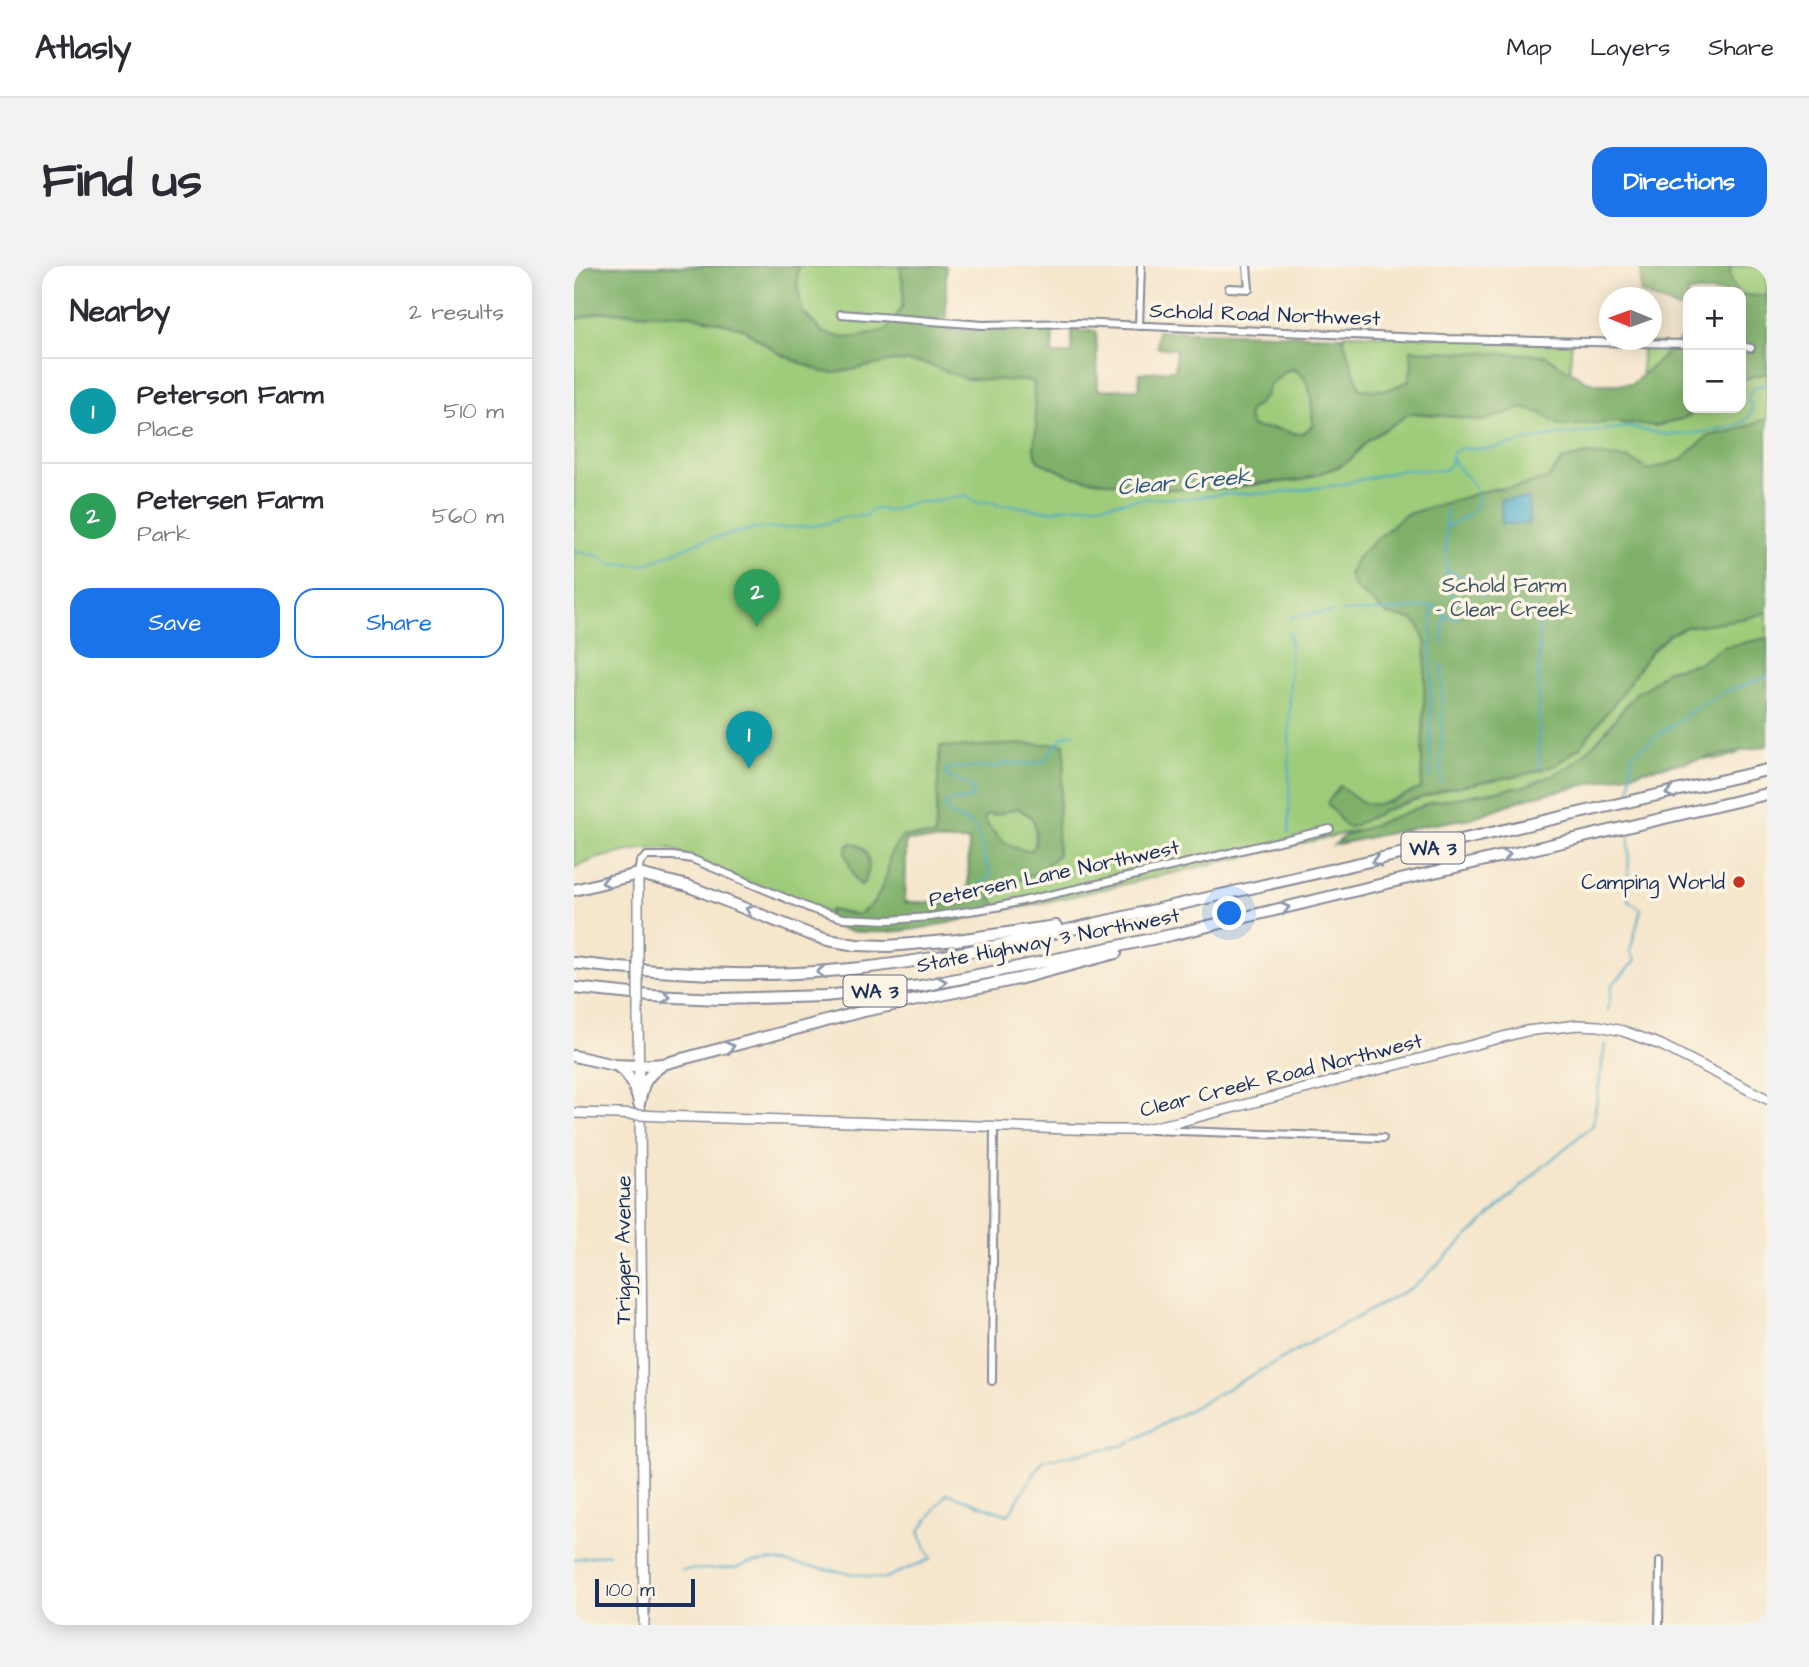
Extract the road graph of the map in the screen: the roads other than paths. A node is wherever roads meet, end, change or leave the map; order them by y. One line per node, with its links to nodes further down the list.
1 (1141, 266): 5 (street)
2 (1247, 266): 3 (street)
3 (1229, 288)
4 (841, 314): 5 (street, Schold Road Northwest)
5 (1139, 326): 6 (street, Schold Road Northwest)
6 (1683, 344)
7 (1746, 346): 8 (street)
8 (1751, 348)
9 (1767, 771): 14 (highway, State Highway 3 Northwest / WA 3, one-way to 14)
10 (1767, 794): 15 (highway, State Highway 3 Northwest / WA 3, one-way to 10)
11 (1330, 829): 12 (street, Petersen Lane Northwest)
12 (638, 874): 13 (highway, one-way to 13); 14 (highway, one-way to 12); 21 (main road, Trigger Avenue, bridge)
13 (574, 890)
14 (1129, 916): 16 (highway, State Highway 3 Northwest / WA 3, one-way to 16)
15 (1171, 935): 17 (highway, State Highway 3 Northwest / WA 3, one-way to 15); 19 (highway, one-way to 15)
16 (574, 962)
17 (574, 988)
18 (574, 1056): 20 (highway)
19 (663, 1064): 21 (highway); 23 (highway)
20 (614, 1065): 21 (highway); 23 (highway)
21 (639, 1066): 23 (main road, Trigger Avenue)
22 (1767, 1100): 26 (main road, Clear Creek Road Northwest)
23 (639, 1104): 30 (main road, Trigger Avenue)
24 (574, 1113): 25 (main road, Clear Creek Road Northwest, bridge)
25 (995, 1127): 26 (main road, Clear Creek Road Northwest); 28 (street)
26 (1140, 1130): 27 (street)
27 (1383, 1138)
28 (992, 1381)
29 (1660, 1561): 31 (street)
30 (644, 1625)
31 (1659, 1625)

